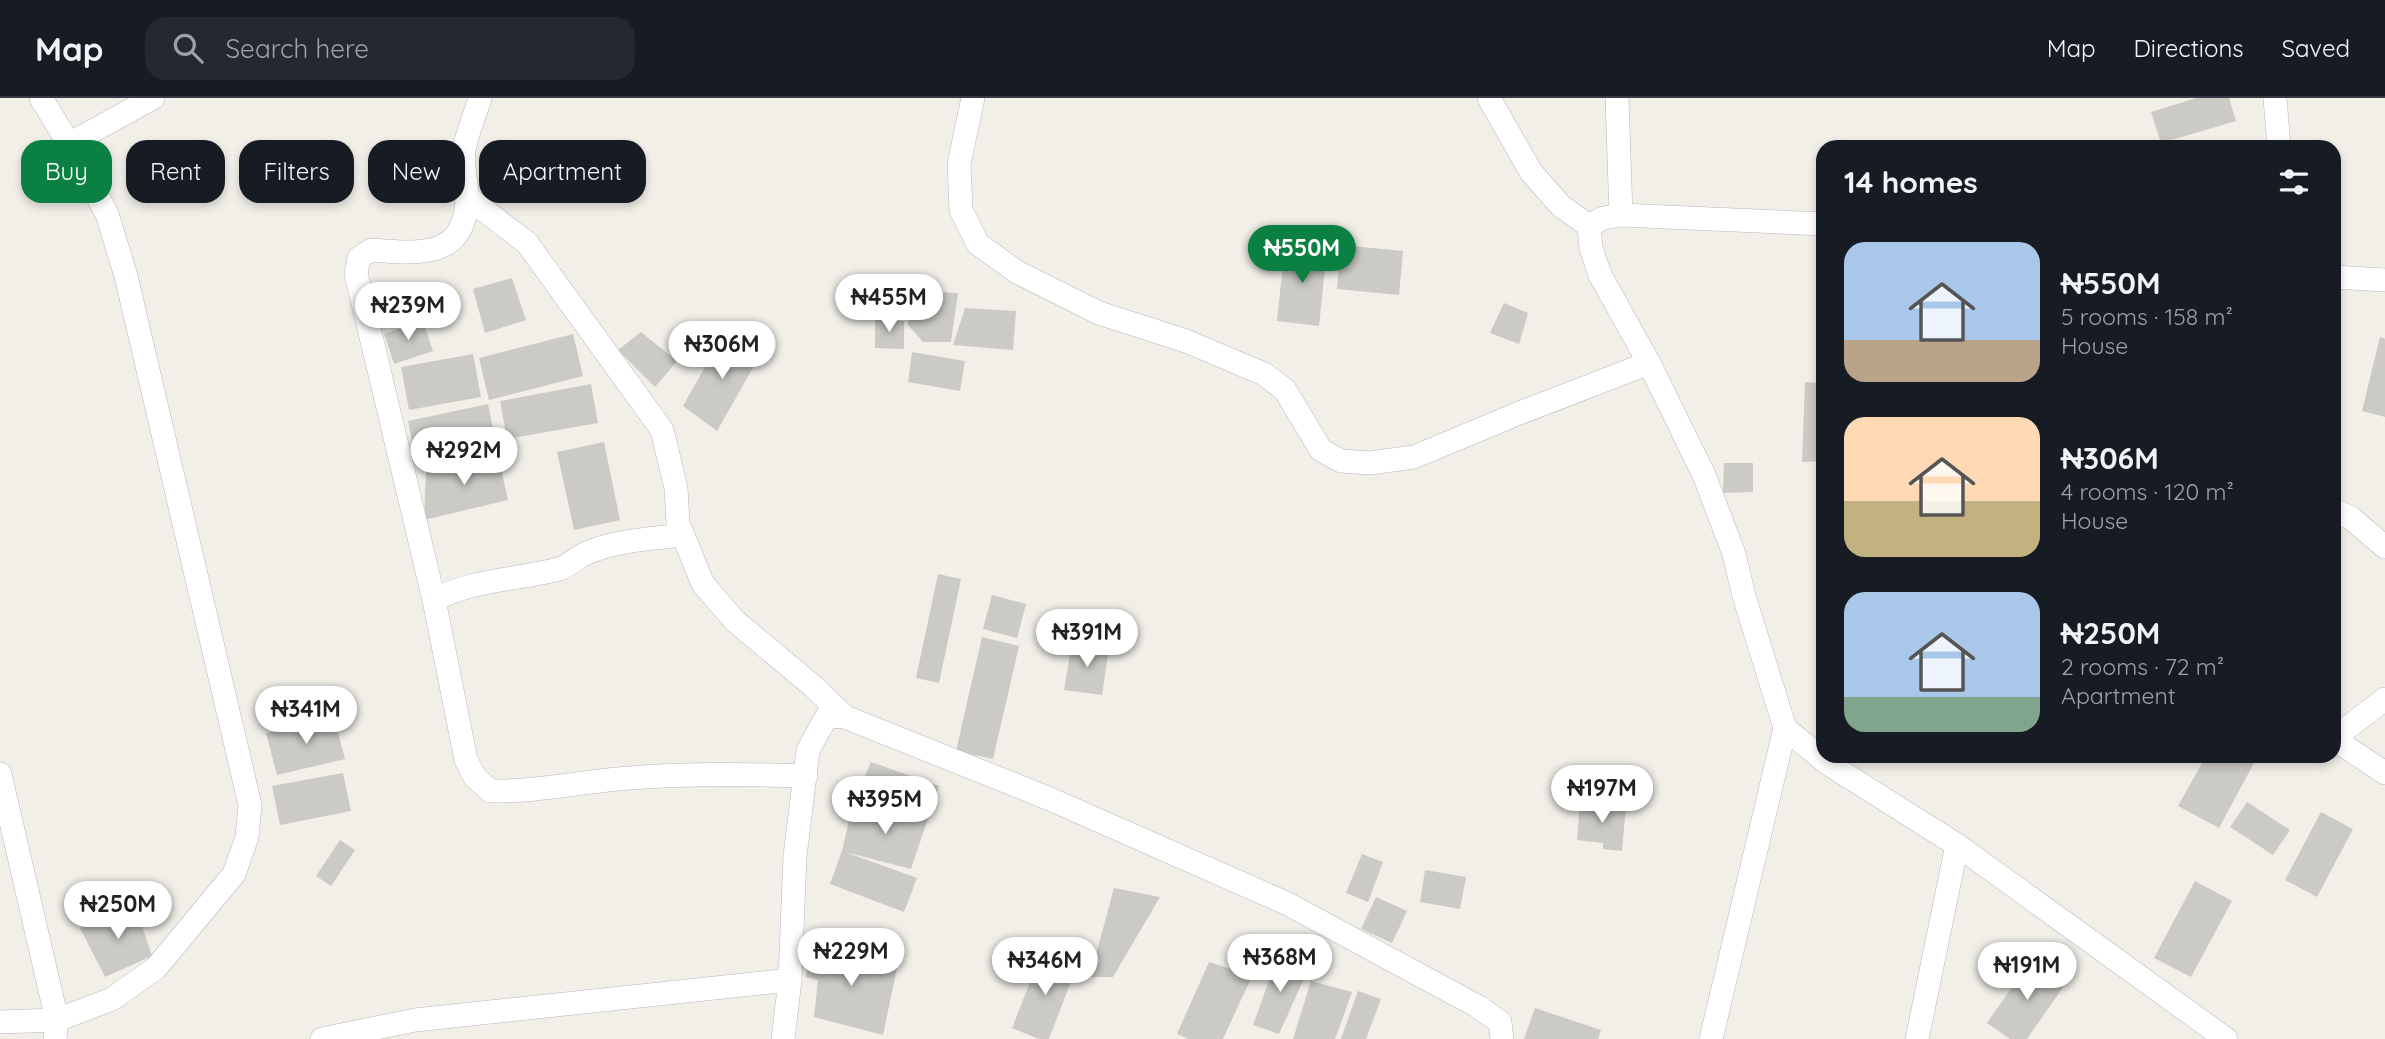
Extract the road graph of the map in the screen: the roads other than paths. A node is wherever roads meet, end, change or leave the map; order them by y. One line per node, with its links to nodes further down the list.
1 (41, 98): 8 (street)
2 (153, 98): 9 (street)
3 (480, 98): 11 (street)
4 (973, 98): 18 (street)
5 (1489, 98): 15 (street)
6 (1617, 98): 13 (street)
7 (2275, 98): 10 (street)
8 (67, 140)
9 (76, 140)
10 (2278, 140)
11 (467, 197): 20 (street); 22 (street)
12 (101, 203): 36 (street)
13 (1621, 215): 14 (street); 15 (street)
14 (1816, 224)
15 (1590, 226): 18 (street)
16 (2341, 277): 17 (street)
17 (2385, 280)
18 (1649, 363): 25 (street)
19 (2341, 513): 21 (street)
20 (682, 535): 22 (street); 24 (street)
21 (2385, 547)
22 (434, 600): 32 (street)
23 (2385, 699): 26 (street)
24 (845, 717): 32 (street); 39 (street)
25 (1785, 728): 28 (street); 40 (street)
26 (2341, 734)
27 (2341, 744): 30 (street)
28 (1816, 754)
29 (1827, 763): 33 (street)
30 (2385, 773)
31 (0, 774): 36 (street)
32 (806, 776): 34 (street)
33 (1957, 845): 41 (street); 42 (street)
34 (790, 980): 37 (street); 38 (street)
35 (0, 1022): 36 (street)
36 (56, 1030)
37 (322, 1039)
38 (783, 1039)
39 (1502, 1039)
40 (1711, 1039)
41 (1917, 1039)
42 (2226, 1039)

